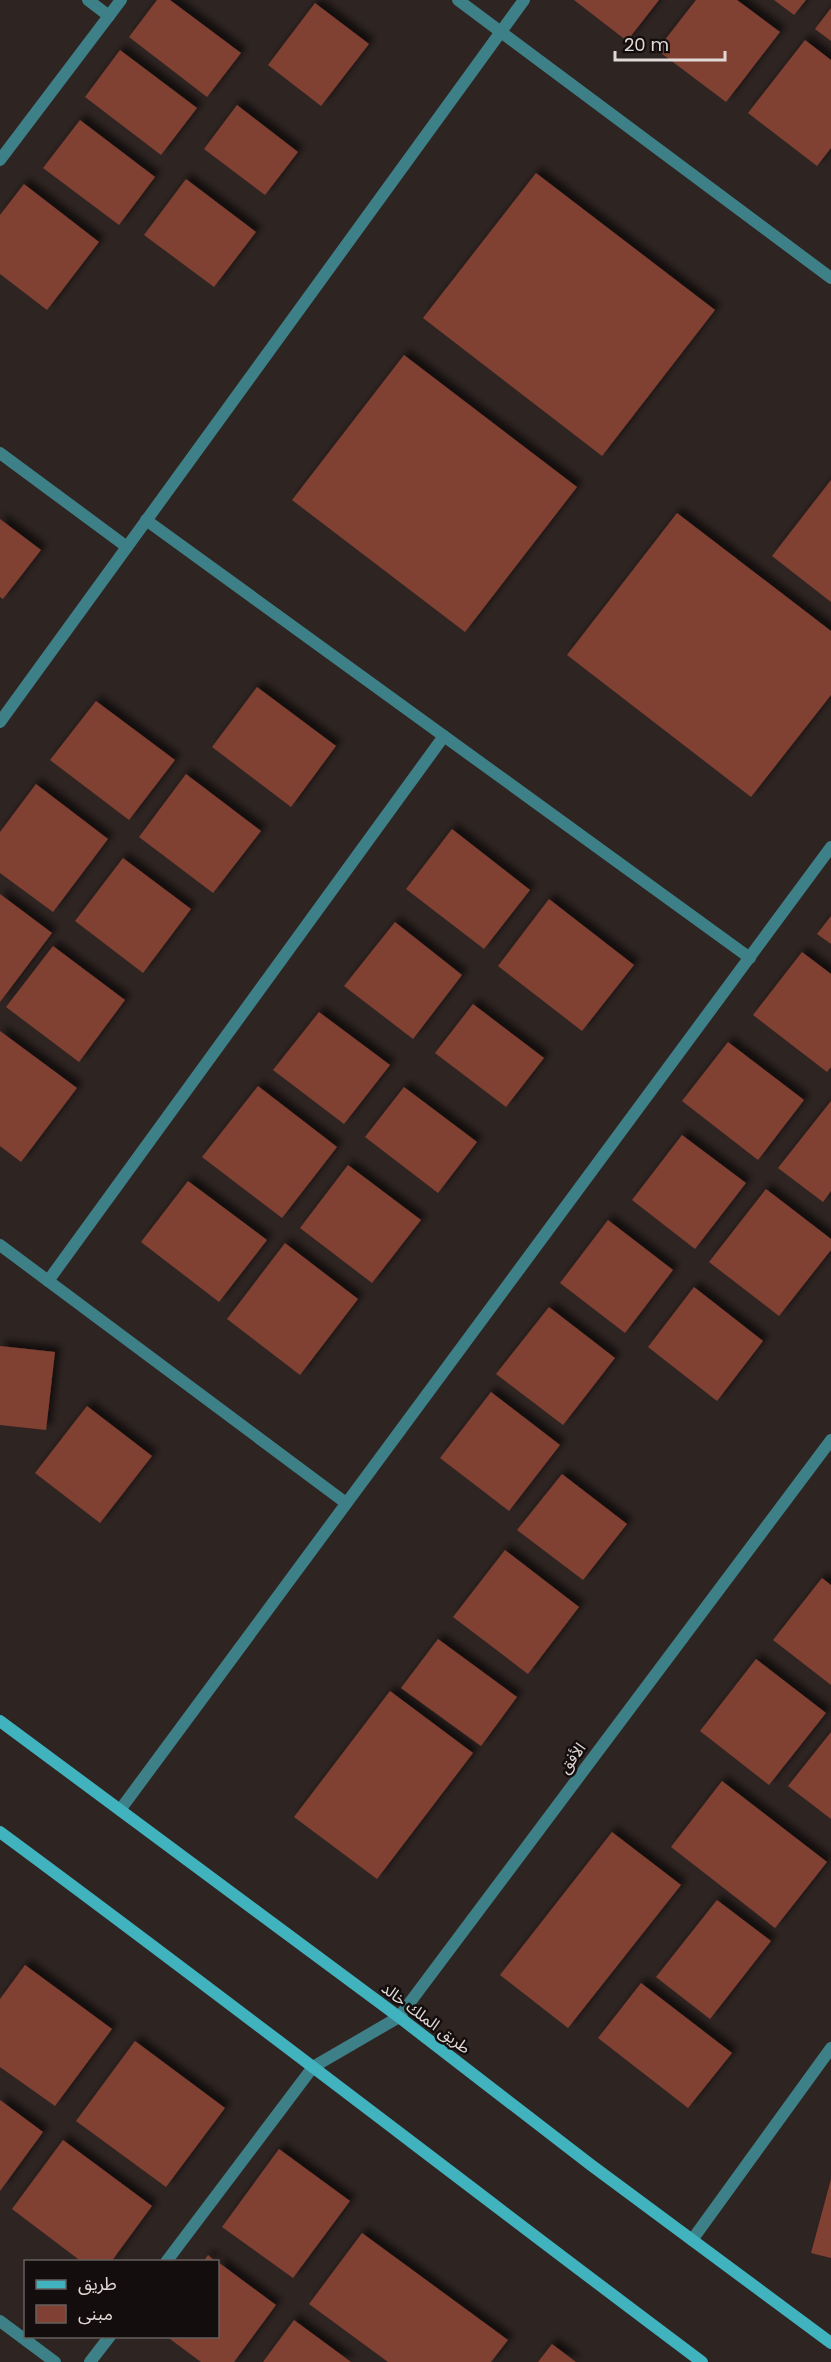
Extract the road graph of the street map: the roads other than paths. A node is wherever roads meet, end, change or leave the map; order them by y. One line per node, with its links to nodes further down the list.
1 (88, 0): 5 (street)
2 (121, 0): 5 (street)
3 (458, 0): 6 (street)
4 (524, 0): 6 (street)
5 (109, 16): 7 (street)
6 (500, 31): 8 (street); 10 (street)
7 (2, 152)
8 (831, 278)
9 (0, 453): 11 (street)
10 (146, 520): 11 (street); 13 (street)
11 (127, 547): 12 (street)
12 (0, 722)
13 (444, 736): 15 (street); 17 (street)
14 (831, 847): 15 (street)
15 (750, 958): 19 (street)
16 (0, 1245): 17 (street)
17 (48, 1281): 19 (street)
18 (831, 1440): 23 (street, الأفق)
19 (346, 1503): 21 (street)
20 (0, 1721): 21 (main road, طريق الملك خالد)
21 (120, 1810): 23 (main road, طريق الملك خالد)
22 (0, 1832): 25 (main road)
23 (399, 2017): 25 (street, الأفق); 26 (main road, طريق الملك خالد)
24 (831, 2048): 26 (street)
25 (313, 2067): 27 (street); 33 (main road)
26 (692, 2240): 30 (main road, طريق الملك خالد)
27 (168, 2260)
28 (0, 2321): 31 (street)
29 (109, 2338): 32 (street)
30 (831, 2343)
31 (55, 2362)
32 (90, 2362)
33 (702, 2362)

